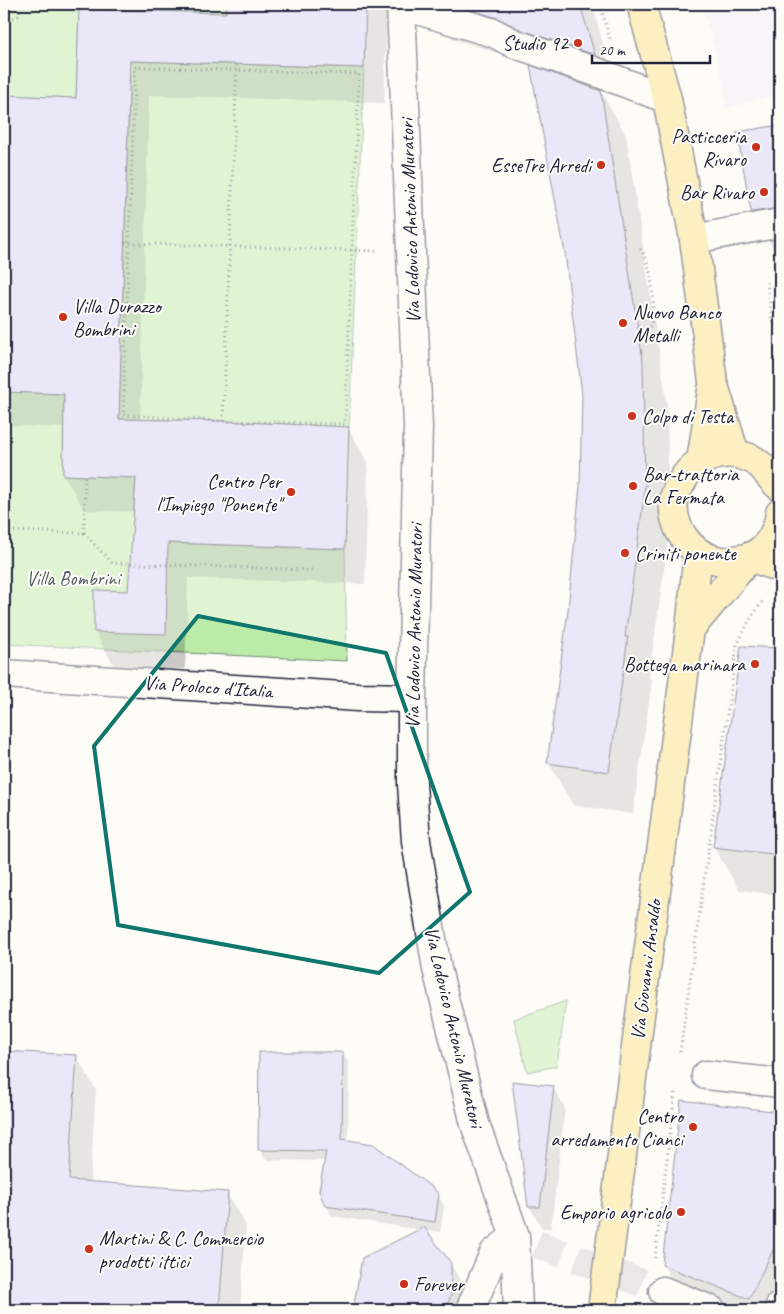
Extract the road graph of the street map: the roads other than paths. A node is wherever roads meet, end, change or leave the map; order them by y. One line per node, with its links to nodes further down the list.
1 (401, 4): 3 (street); 16 (street, Via Lodovico Antonio Muratori)
2 (640, 4): 3 (main road)
3 (667, 100): 5 (main road)
4 (780, 223): 5 (street)
5 (694, 239): 6 (main road)
6 (713, 382): 7 (main road); 8 (main road)
7 (735, 454): 8 (main road); 9 (main road)
8 (701, 460): 11 (main road)
9 (779, 487)
10 (780, 513): 12 (main road)
11 (698, 553): 12 (main road); 14 (main road, Via Giovanni Ansaldo)
12 (750, 557): 13 (main road); 14 (main road)
13 (780, 568)
14 (690, 629): 24 (main road, Via Giovanni Ansaldo)
15 (4, 674): 16 (street, Via Proloco d'Italia)
16 (412, 698): 19 (street, Via Lodovico Antonio Muratori)
17 (706, 1076): 18 (street)
18 (780, 1083)
19 (526, 1240): 22 (street); 23 (street, Via Lodovico Antonio Muratori)
20 (663, 1291): 25 (street)
21 (780, 1306): 26 (street)
22 (470, 1310)
23 (518, 1310)
24 (602, 1310)
25 (710, 1310)
26 (779, 1310)

